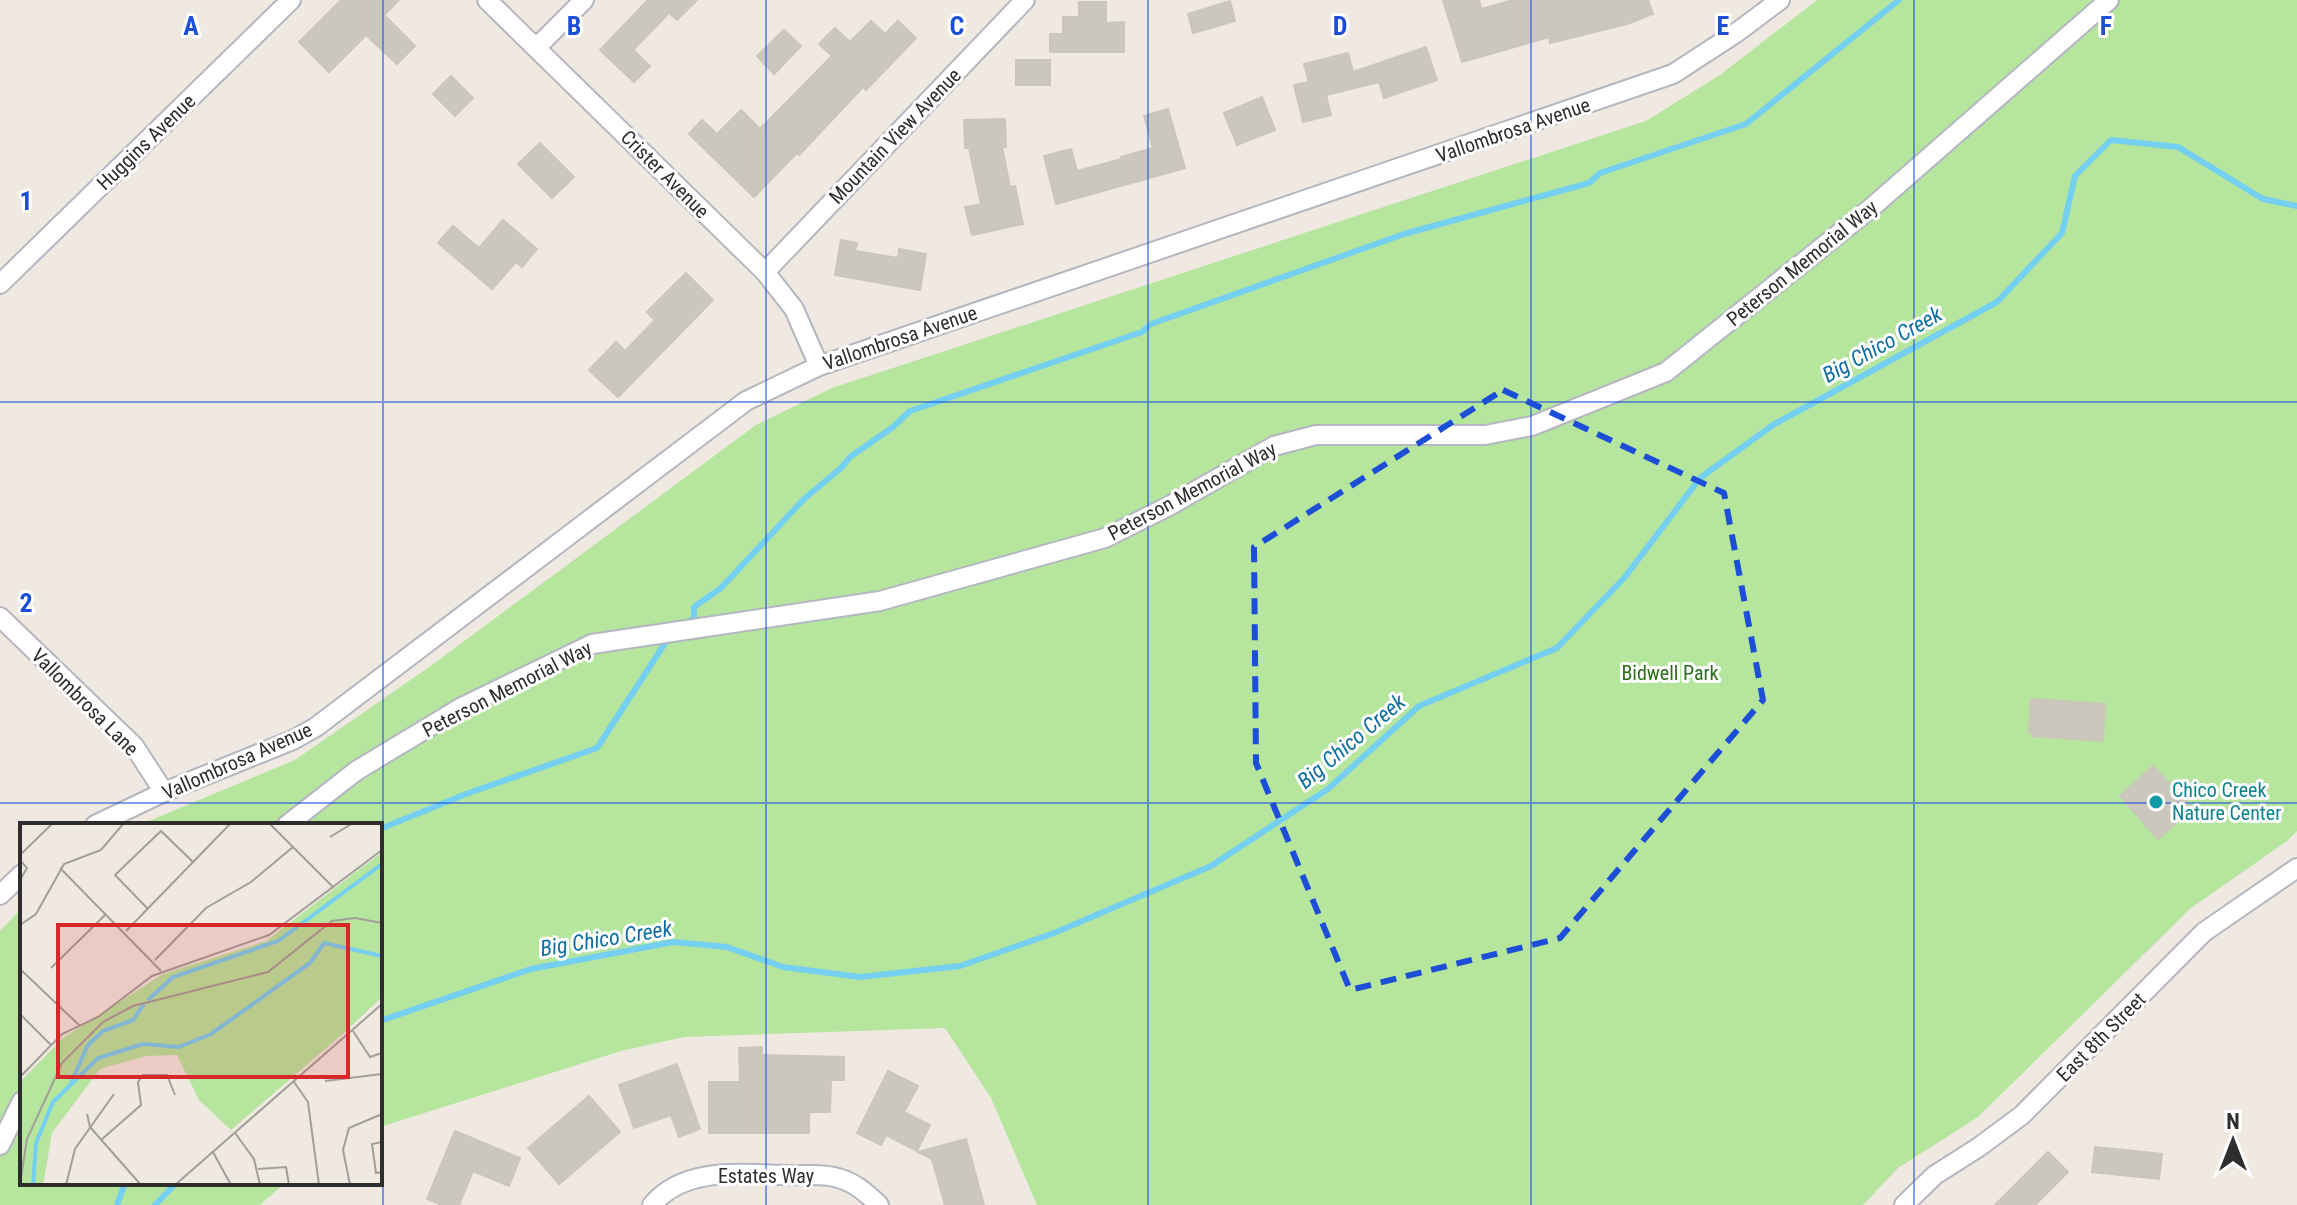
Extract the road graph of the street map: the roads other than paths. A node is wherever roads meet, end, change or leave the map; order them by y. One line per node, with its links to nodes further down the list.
1 (291, 0): 9 (street, Huggins Avenue)
2 (487, 0): 7 (street, Crister Avenue)
3 (584, 0): 7 (street)
4 (1025, 0): 8 (street, Mountain View Avenue)
5 (1780, 0): 10 (street, Vallombrosa Avenue)
6 (2109, 0): 14 (street, Peterson Memorial Way)
7 (537, 47): 8 (street, Crister Avenue)
8 (765, 272): 10 (street, Crister Avenue)
9 (0, 284)
10 (819, 366): 12 (street, Vallombrosa Avenue)
11 (0, 617): 12 (street, Vallombrosa Lane)
12 (164, 792): 13 (street, Vallombrosa Avenue)
13 (99, 823)
14 (290, 823)
15 (2297, 868): 22 (street, East 8th Street)
16 (20, 876): 17 (street)
17 (0, 895)
18 (20, 1105): 19 (street)
19 (0, 1145)
20 (652, 1205): 21 (street, Estates Way)
21 (879, 1205)
22 (1904, 1205)

